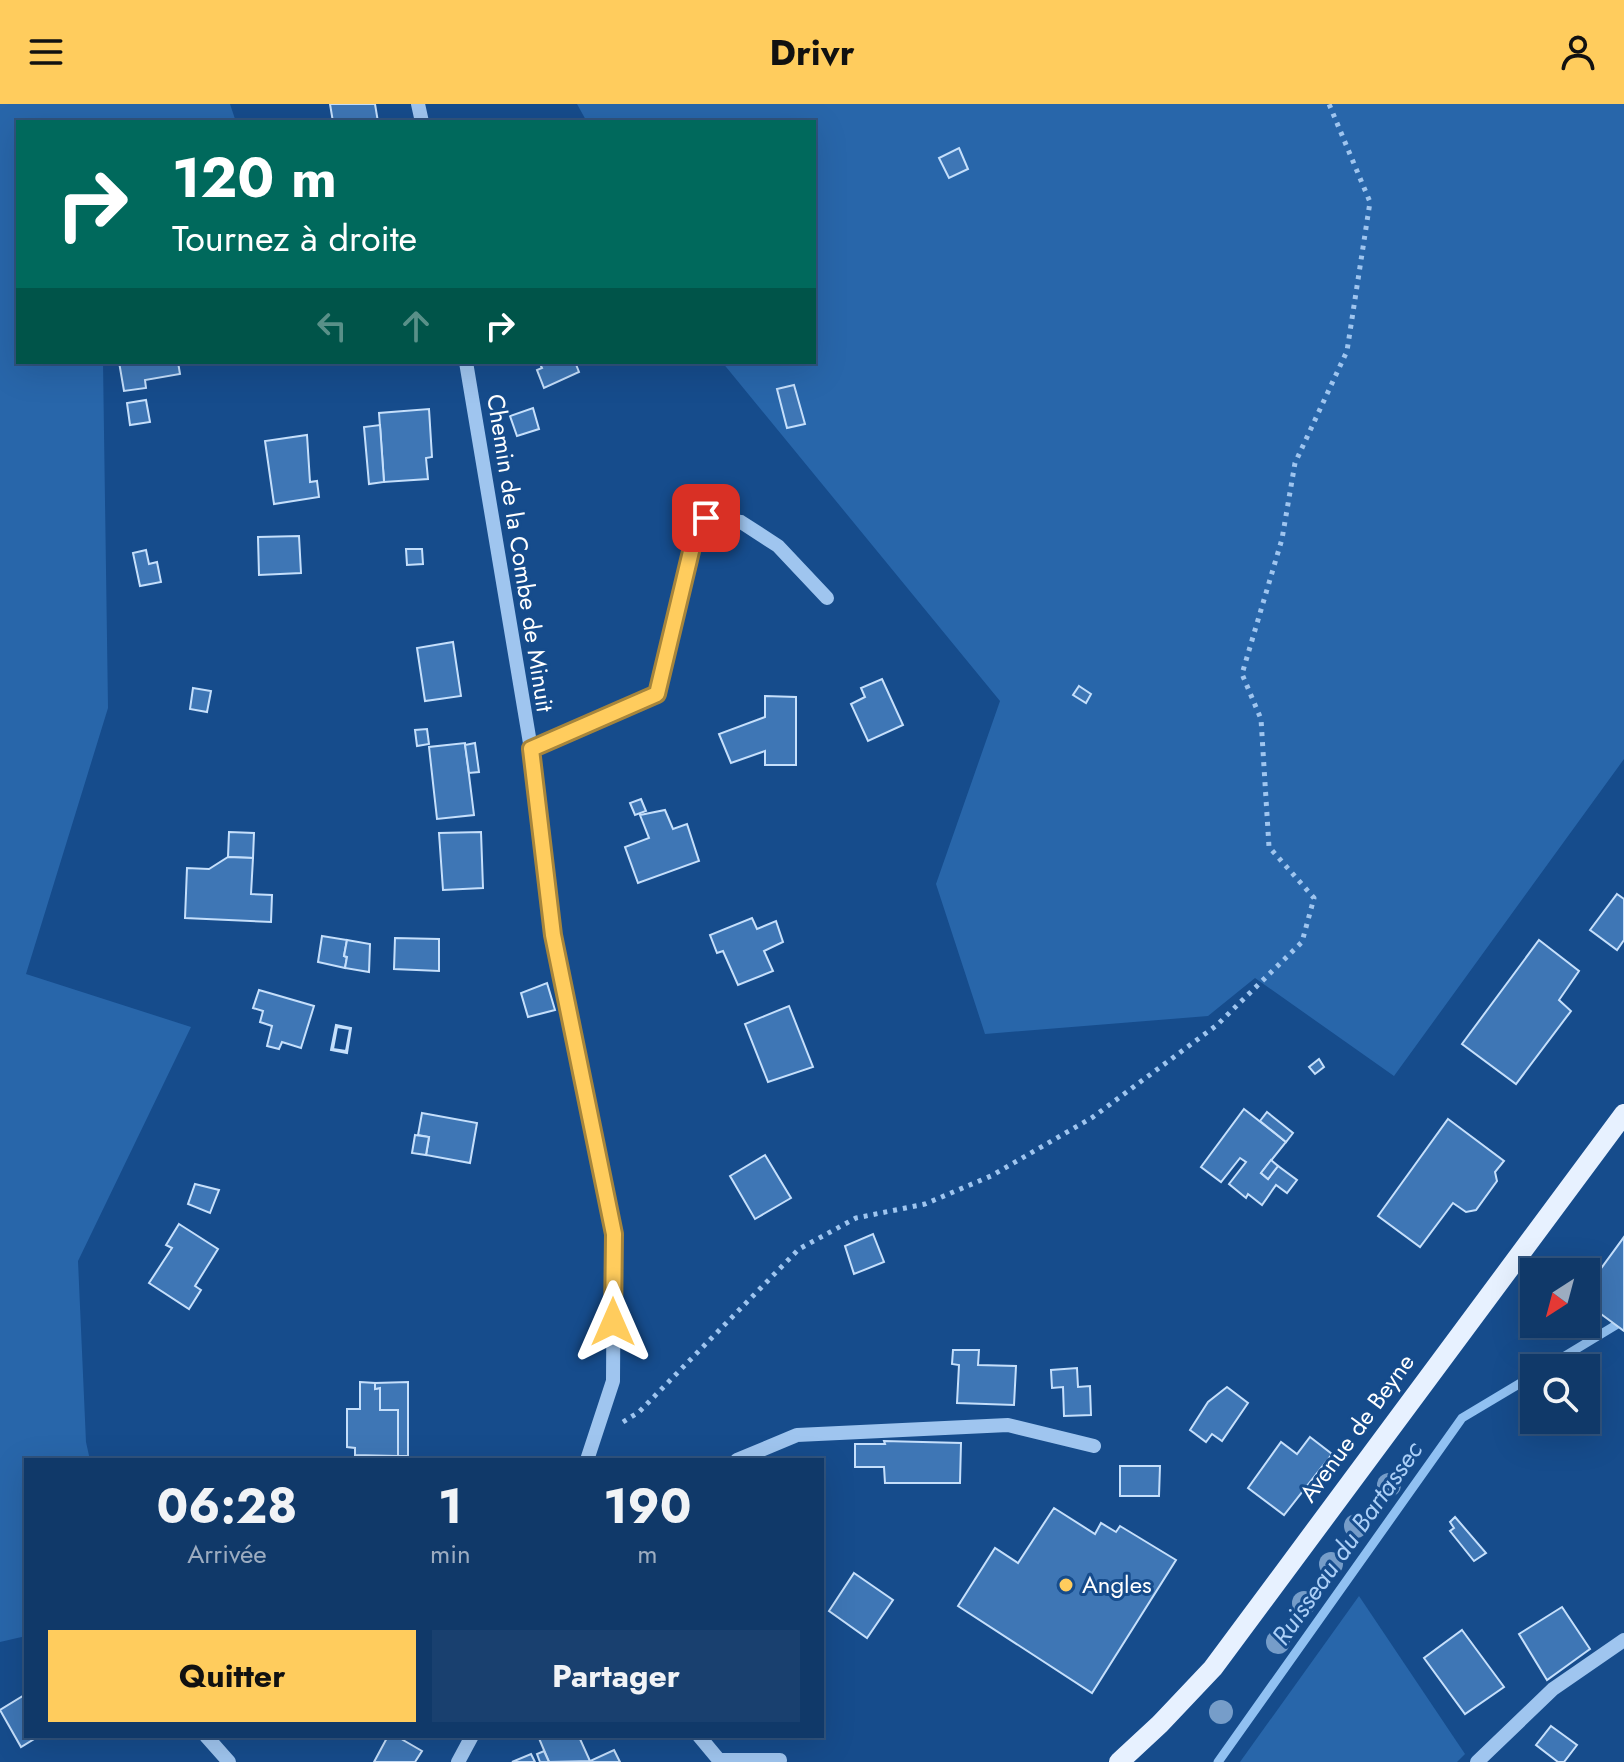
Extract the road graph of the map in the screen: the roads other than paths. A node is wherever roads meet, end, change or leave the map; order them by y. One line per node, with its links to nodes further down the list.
1 (466, 364): 3 (street, Chemin de la Combe de Minuit)
2 (827, 598): 3 (street)
3 (531, 749): 6 (street, Chemin de la Combe de Minuit)
4 (1624, 1114): 15 (main road, Avenue de Beyne)
5 (1094, 1446): 7 (street)
6 (588, 1458)
7 (742, 1458)
8 (1624, 1640): 16 (street)
9 (208, 1738): 13 (street)
10 (471, 1738): 14 (street)
11 (701, 1738): 12 (street)
12 (780, 1760)
13 (229, 1762)
14 (458, 1762)
15 (1119, 1762)
16 (1477, 1762)

